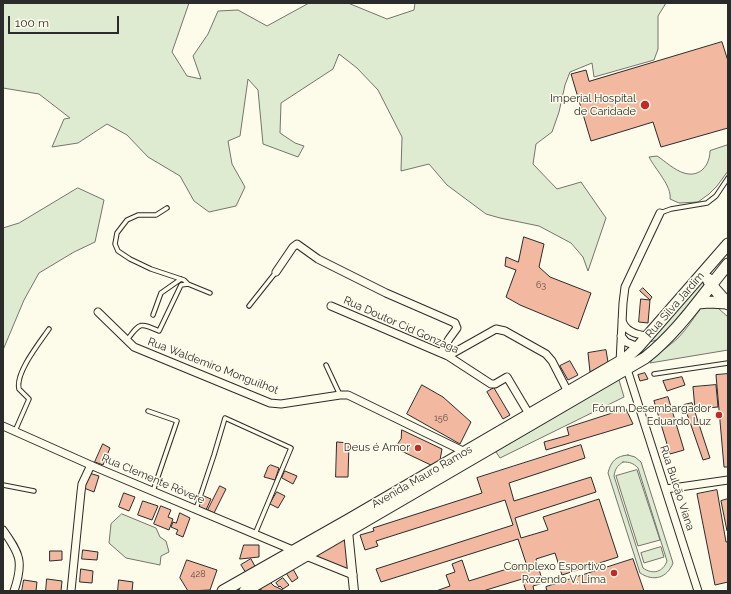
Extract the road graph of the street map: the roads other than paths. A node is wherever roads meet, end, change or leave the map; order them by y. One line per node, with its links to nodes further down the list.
1 (728, 178): 3 (lane)
2 (167, 208): 8 (lane)
3 (660, 213): 18 (street)
4 (728, 244): 6 (main road, Rua Silva Jardim)
5 (728, 264): 10 (main road, Rua Silva Jardim)
6 (706, 269): 10 (main road); 21 (main road, Rua Silva Jardim)
7 (276, 272): 14 (lane); 25 (street)
8 (181, 279): 9 (lane); 17 (lane)
9 (188, 284): 11 (lane); 22 (lane)
10 (711, 285): 12 (main road, Rua Silva Jardim); 13 (main road)
11 (210, 292)
12 (698, 303): 13 (main road); 24 (main road, Rua Silva Jardim)
13 (728, 304)
14 (249, 306)
15 (331, 306): 25 (street, Rua Doutor Cid Gonzaga)
16 (98, 312): 22 (street, Rua Waldemiro Monguilhot)
17 (153, 315)
18 (622, 318): 20 (street); 21 (street)
19 (49, 329): 35 (lane)
20 (621, 336): 23 (street); 28 (street)
21 (648, 336): 23 (main road, Rua Silva Jardim)
22 (127, 340): 31 (street, Rua Waldemiro Monguilhot)
23 (638, 347): 24 (main road); 28 (main road, Rua Silva Jardim)
24 (656, 350): 28 (main road, Rua Silva Jardim)
25 (445, 355): 30 (street); 33 (street, Rua Doutor Cid Gonzaga)
26 (728, 363): 29 (lane)
27 (326, 365): 31 (lane)
28 (623, 366): 30 (main road, Avenida Mauro Ramos); 40 (street, Rua Bulcão Viana); 44 (main road, Avenida Mauro Ramos)
29 (654, 374)
30 (568, 392): 33 (main road, Avenida Mauro Ramos)
31 (340, 395): 36 (street, Rua Waldemiro Monguilhot)
32 (148, 411): 41 (lane)
33 (529, 414): 36 (main road, Avenida Mauro Ramos)
34 (3, 426): 35 (street, Rua Clemente Rôvere)
35 (15, 431): 37 (street, Rua Clemente Rôvere)
36 (465, 452): 44 (main road, Avenida Mauro Ramos)
37 (91, 465): 41 (street, Rua Clemente Rôvere); 52 (street)
38 (728, 480): 40 (street)
39 (3, 485): 42 (lane)
40 (666, 489): 56 (street, Rua Bulcão Viana)
41 (153, 491): 43 (street, Rua Clemente Rôvere)
42 (34, 492)
43 (196, 509): 46 (street, Rua Clemente Rôvere); 46 (lane)
44 (345, 527): 47 (main road, Avenida Mauro Ramos); 48 (main road, Avenida Mauro Ramos); 49 (street)
45 (3, 530): 51 (street)
46 (255, 534): 47 (street, Rua Clemente Rôvere)
47 (295, 551): 53 (main road, Avenida Mauro Ramos)
48 (306, 556): 49 (street); 50 (main road, Avenida Mauro Ramos)
49 (352, 575): 55 (street)
50 (258, 588): 54 (main road, Avenida Mauro Ramos)
51 (14, 591)
52 (71, 591)
53 (223, 591)
54 (245, 591)
55 (354, 591)
56 (698, 591)

